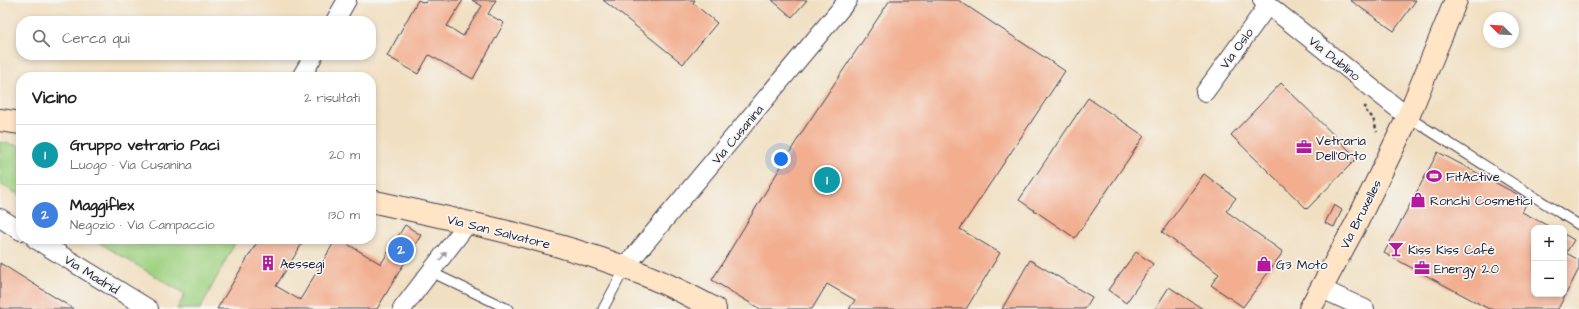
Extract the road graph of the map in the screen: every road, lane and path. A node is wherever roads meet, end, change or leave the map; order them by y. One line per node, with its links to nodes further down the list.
1 (347, 0): 5 (street)
2 (848, 0): 18 (street, Via Cusanina)
3 (1456, 0): 9 (street, Via Bruxelles)
4 (1265, 2): 8 (street, Via Oslo); 9 (street, Via Dublino)
5 (338, 16)
6 (311, 60): 7 (street)
7 (304, 72)
8 (1205, 92)
9 (1408, 117): 15 (lane); 20 (street, Via Bruxelles)
10 (0, 120): 11 (street)
11 (16, 123)
12 (376, 202): 14 (street, Via San Salvatore)
13 (0, 218): 16 (street)
14 (468, 223): 18 (street, Via San Salvatore); 19 (street, one-way to 14)
15 (1579, 225)
16 (16, 227)
17 (43, 244): 21 (street, Via Madrid)
18 (625, 267): 24 (lane); 25 (street, Via San Salvatore)
19 (431, 272): 22 (street); 23 (lane)
20 (1320, 288): 26 (street, Via Bruxelles); 27 (street)
21 (149, 309)
22 (402, 309)
23 (508, 309)
24 (603, 309)
25 (715, 309)
26 (1310, 309)
27 (1364, 309)

